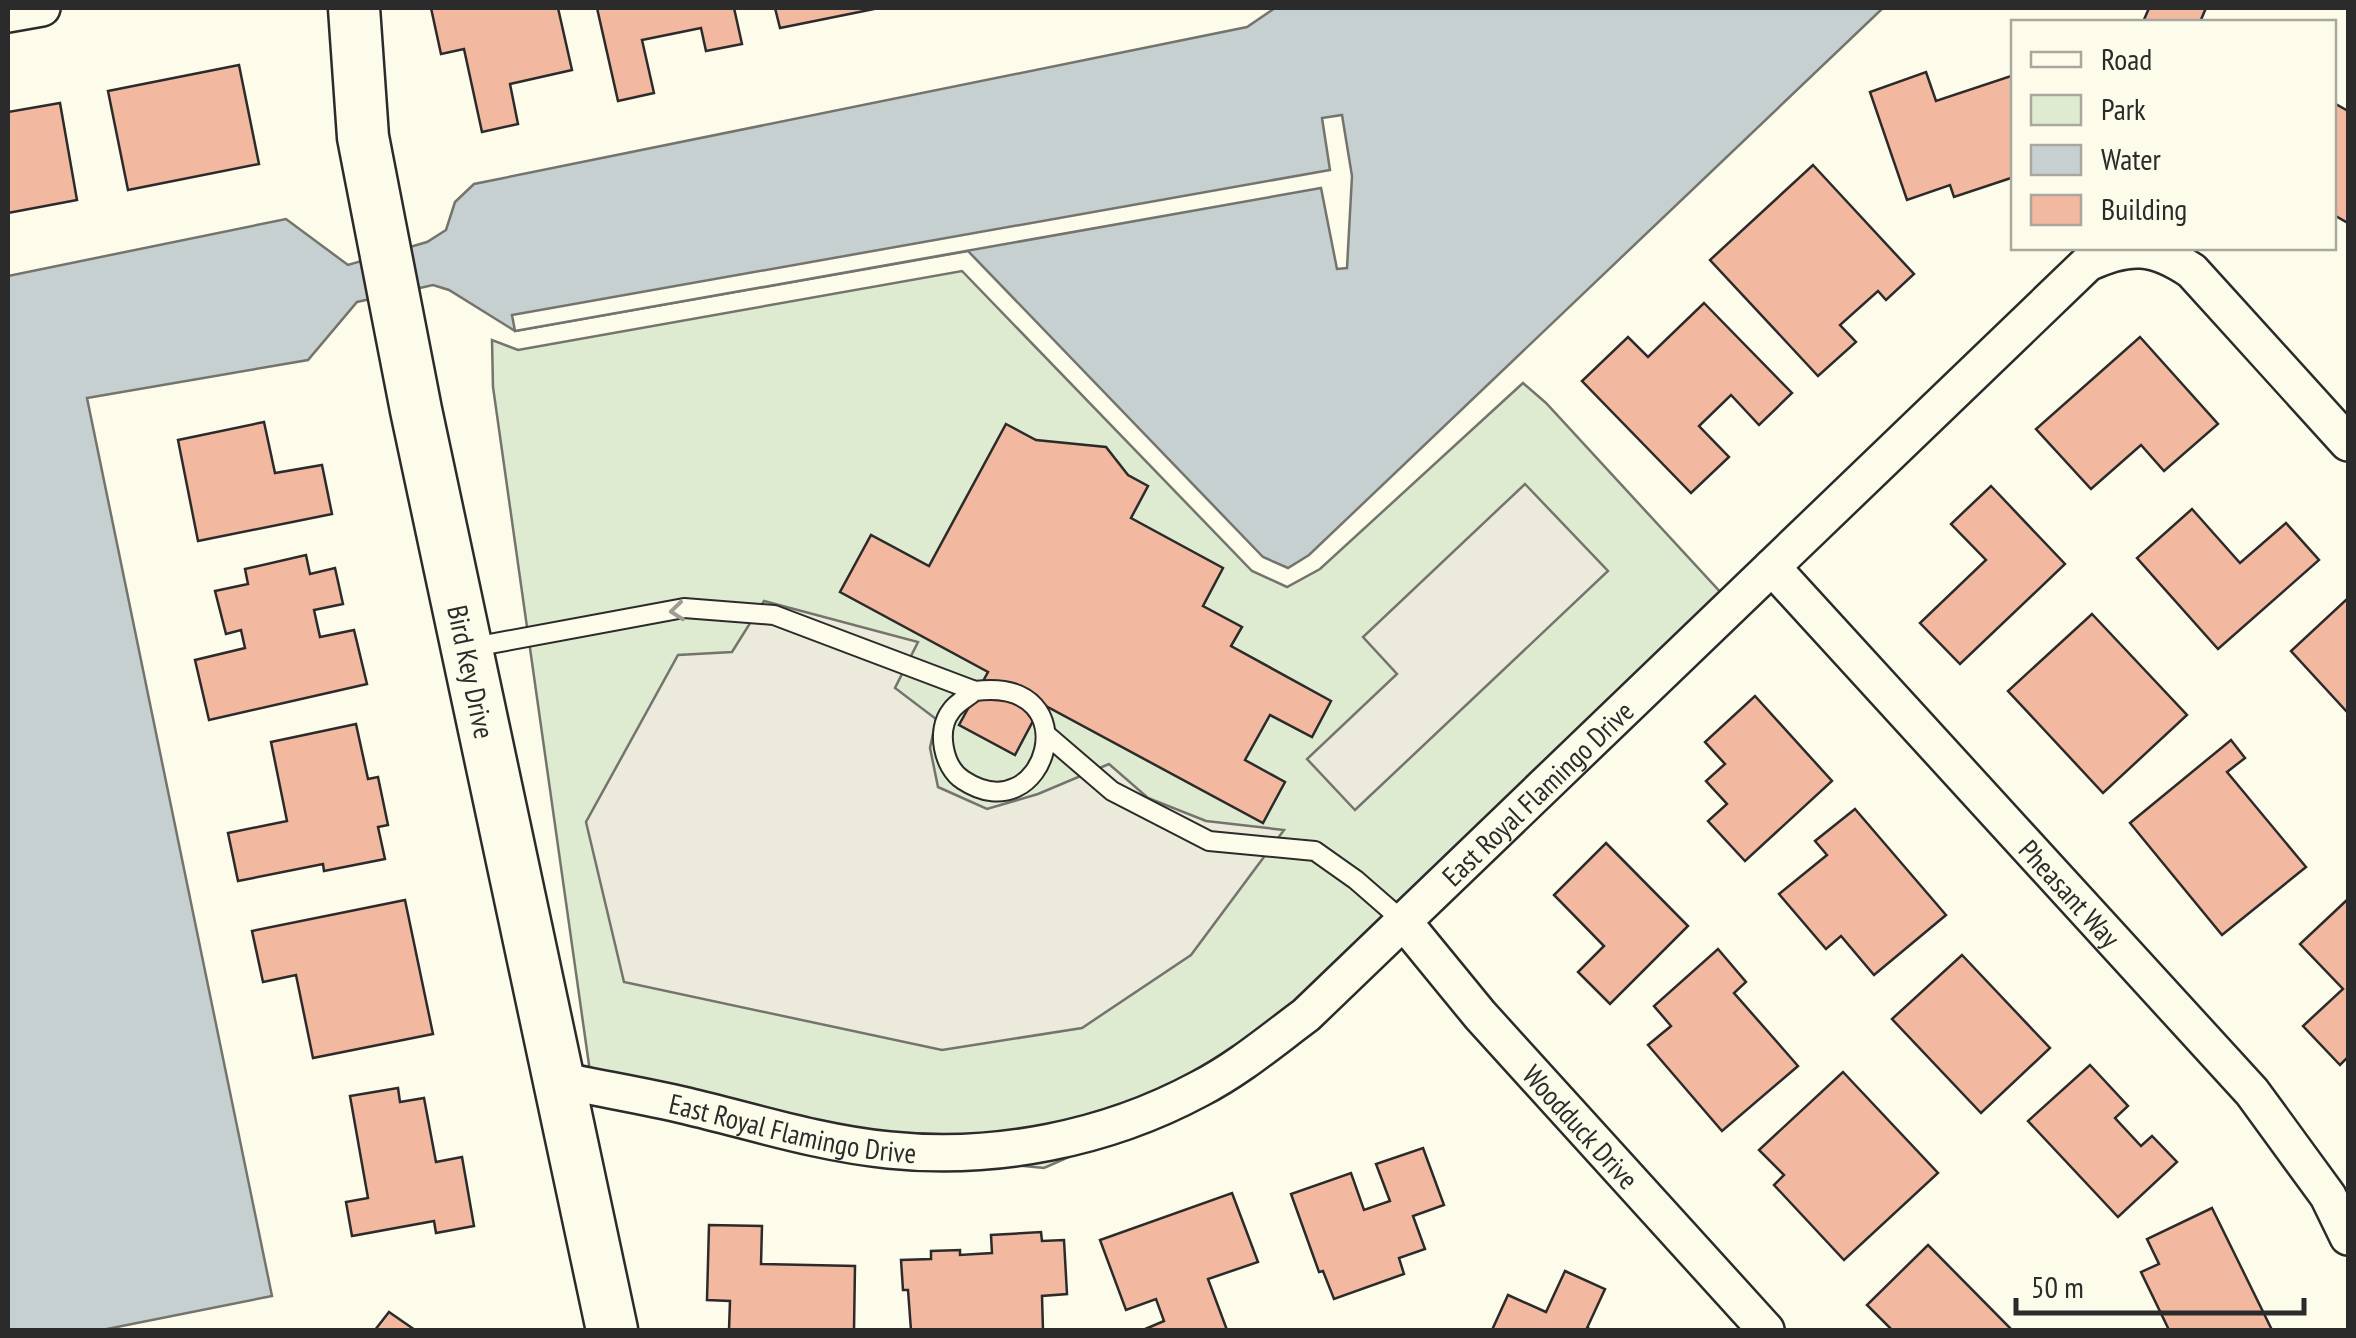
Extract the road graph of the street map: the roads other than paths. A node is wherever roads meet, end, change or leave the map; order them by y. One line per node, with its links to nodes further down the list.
1 (42, 8): 3 (street)
2 (354, 8): 8 (street, Bird Key Drive)
3 (8, 14)
4 (2133, 250): 7 (street, East Royal Flamingo Drive)
5 (2148, 250): 6 (street, East Royal Flamingo Drive)
6 (2348, 442)
7 (1772, 567): 11 (street, East Royal Flamingo Drive); 13 (street, Pheasant Way)
8 (467, 648): 9 (lane, one-way to 8); 12 (street, Bird Key Drive)
9 (975, 691): 10 (lane); 10 (lane)
10 (1048, 736): 11 (lane)
11 (1403, 921): 12 (street, East Royal Flamingo Drive); 15 (street, Woodduck Drive)
12 (560, 1080): 14 (street, Bird Key Drive)
13 (2348, 1236)
14 (612, 1330)
15 (1766, 1330)

